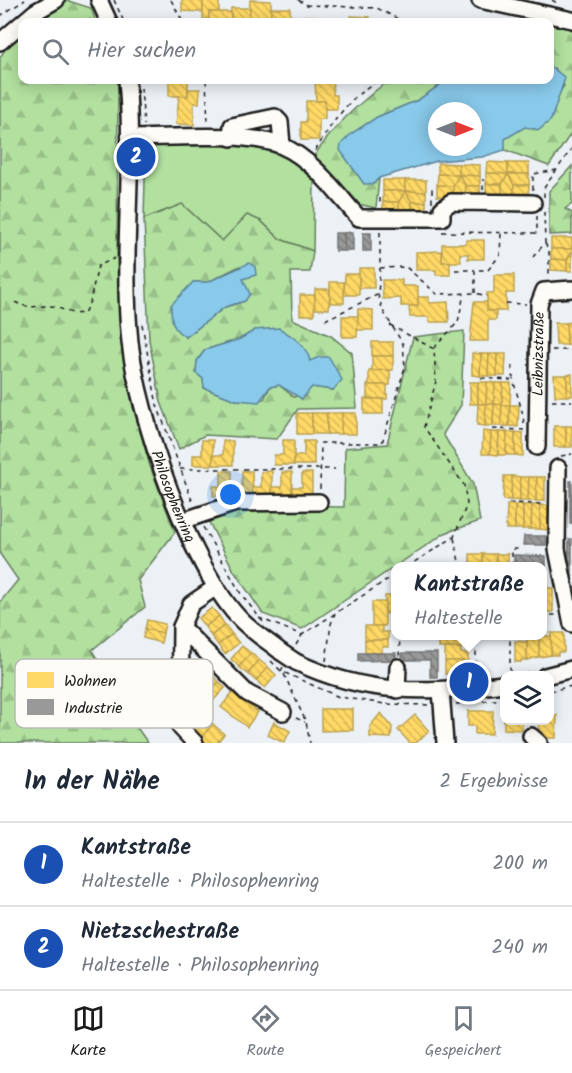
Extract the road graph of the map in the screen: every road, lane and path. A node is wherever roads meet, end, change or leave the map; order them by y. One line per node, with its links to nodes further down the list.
1 (25, 0): 11 (path)
2 (56, 0): 12 (street)
3 (99, 0): 13 (street)
4 (114, 0): 14 (path)
5 (171, 0): 15 (path)
6 (298, 0): 16 (path)
7 (480, 0): 10 (street)
8 (552, 0): 9 (path)
9 (558, 0)
10 (544, 7): 17 (street)
11 (0, 16)
12 (28, 18)
13 (107, 18)
14 (122, 18)
15 (181, 18)
16 (396, 18)
17 (572, 20)
18 (18, 27): 19 (street)
19 (0, 42)
20 (128, 84): 24 (street, Philosophenring)
21 (140, 84): 24 (path)
22 (206, 84): 25 (path)
23 (373, 84): 29 (path)
24 (138, 138): 25 (street); 31 (path); 73 (street, Philosophenring)
25 (208, 138): 26 (street)
26 (231, 138): 27 (street); 27 (street)
27 (282, 145): 29 (street)
28 (572, 148): 30 (path)
29 (307, 164): 34 (street)
30 (559, 170): 32 (path); 32 (path)
31 (142, 171)
32 (538, 208): 33 (street); 35 (path); 36 (path)
33 (442, 218): 34 (street); 35 (path)
34 (380, 219): 39 (path)
35 (501, 232): 41 (path)
36 (544, 243): 38 (path); 42 (path)
37 (122, 255): 48 (path)
38 (533, 257)
39 (380, 268): 44 (path); 46 (path)
40 (455, 270): 41 (path)
41 (476, 270): 45 (path)
42 (549, 274)
43 (572, 289): 50 (street, Leibnizstraße)
44 (464, 293): 45 (path); 54 (path)
45 (475, 293): 47 (path)
46 (378, 295): 51 (path); 53 (path)
47 (487, 296)
48 (15, 302)
49 (506, 303): 50 (path)
50 (539, 304): 55 (street, Leibnizstraße)
51 (325, 320)
52 (142, 323): 66 (path)
53 (390, 324): 54 (path); 67 (path)
54 (434, 349): 74 (path)
55 (538, 350): 56 (path); 60 (street, Leibnizstraße)
56 (572, 350)
57 (512, 366): 59 (path)
58 (481, 378): 59 (path)
59 (512, 380): 63 (path)
60 (537, 400): 61 (path); 64 (street, Leibnizstraße)
61 (572, 401)
62 (493, 429): 63 (path)
63 (524, 430): 64 (path)
64 (537, 447)
65 (558, 468): 84 (street)
66 (179, 469): 67 (path); 72 (path)
67 (320, 469): 68 (path); 69 (path)
68 (335, 469)
69 (320, 502): 72 (street)
70 (509, 503): 71 (path)
71 (545, 504)
72 (197, 515): 73 (street); 83 (path)
73 (182, 521): 80 (street, Philosophenring)
74 (454, 537): 76 (path); 77 (path)
75 (519, 549): 78 (path)
76 (416, 562)
77 (459, 562)
78 (512, 562)
79 (391, 577): 81 (path)
80 (216, 587): 86 (street); 101 (street, Philosophenring, bridge)
81 (336, 613): 83 (path); 93 (path)
82 (547, 616): 84 (path)
83 (260, 618): 85 (path)
84 (571, 620)
85 (266, 625)
86 (181, 627): 91 (street); 104 (street)
87 (400, 640): 90 (path)
88 (476, 640): 94 (path)
89 (510, 640): 96 (path)
90 (399, 651)
91 (181, 659)
92 (398, 667): 101 (street)
93 (325, 669)
94 (476, 669)
95 (572, 669): 98 (street)
96 (510, 671)
97 (283, 672): 107 (path)
98 (554, 673)
99 (500, 684): 102 (street, Philosophenring)
100 (572, 686): 103 (path)
101 (397, 690): 102 (street, Philosophenring)
102 (441, 690): 108 (street)
103 (554, 690)
104 (283, 712)
105 (181, 728): 106 (street)
106 (195, 743)
107 (310, 743)
108 (445, 743)

